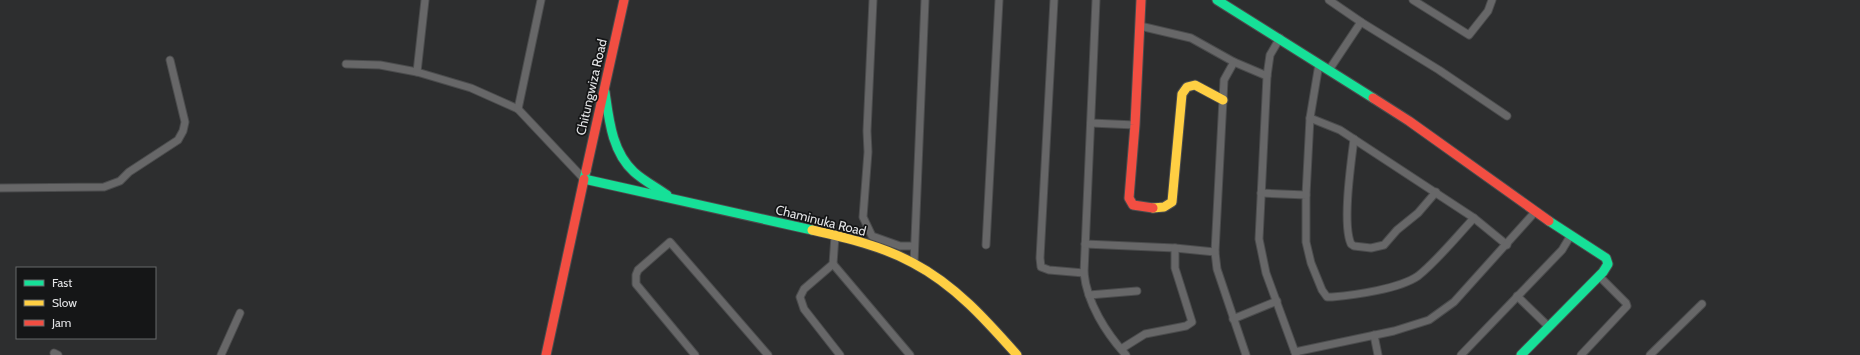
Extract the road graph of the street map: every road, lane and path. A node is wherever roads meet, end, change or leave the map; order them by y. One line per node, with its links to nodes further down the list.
1 (425, 0): 22 (street)
2 (541, 0): 26 (street)
3 (624, 0): 24 (street, Chitungwiza Road)
4 (873, 0): 45 (street)
5 (925, 0): 45 (street)
6 (998, 0): 43 (street)
7 (1054, 0): 50 (street)
8 (1096, 0): 29 (street)
9 (1141, 0): 15 (street)
10 (1217, 0): 16 (street)
11 (1329, 0): 14 (street)
12 (1413, 0): 13 (street)
13 (1492, 0)
14 (1361, 22): 21 (street); 27 (street)
15 (1140, 26): 18 (street); 30 (street)
16 (1280, 38): 20 (street); 23 (street)
17 (170, 60): 33 (street)
18 (1234, 62): 23 (street); 25 (street)
19 (346, 64): 22 (street)
20 (1319, 64): 21 (street); 28 (street)
21 (1329, 70): 38 (street)
22 (417, 72): 26 (street)
23 (1267, 76): 35 (street)
24 (604, 86): 32 (street, Chitungwiza Road); 37 (street)
25 (1223, 100): 30 (street); 47 (street)
26 (518, 109): 32 (street)
27 (1507, 116)
28 (1310, 118): 31 (street); 36 (street)
29 (1091, 123): 30 (street); 42 (street)
30 (1136, 125)
31 (1354, 139): 34 (street); 34 (street)
32 (584, 179): 37 (street, Chaminuka Road); 62 (street, Chitungwiza Road)
33 (0, 188)
34 (1436, 192): 39 (street)
35 (1261, 193): 36 (street); 55 (street)
36 (1306, 195): 39 (street)
37 (673, 198): 41 (street, Chaminuka Road)
38 (1535, 212): 40 (street); 44 (street)
39 (1474, 218): 44 (street)
40 (1571, 235): 51 (street); 54 (street)
41 (835, 236): 48 (street, Chaminuka Road); 49 (street)
42 (1085, 244): 46 (street); 50 (street)
43 (986, 245)
44 (1507, 245): 60 (street)
45 (914, 246): 48 (street)
46 (1175, 248): 47 (street); 61 (street)
47 (1215, 252): 58 (street)
48 (914, 263): 69 (street, Chaminuka Road)
49 (833, 264): 63 (street); 68 (street)
50 (1084, 273): 53 (street)
51 (1599, 276): 59 (street); 75 (street)
52 (1137, 291): 53 (street)
53 (1089, 295): 61 (street)
54 (1517, 296): 59 (street); 73 (street)
55 (1277, 301): 58 (street); 64 (street)
56 (1702, 304): 76 (street)
57 (240, 314): 65 (street)
58 (1233, 319): 71 (street)
59 (1548, 326): 74 (street)
60 (1374, 335): 64 (street); 72 (street)
61 (1121, 349): 70 (street)
62 (549, 353)
63 (837, 354)
64 (1296, 354)
65 (221, 355)
66 (695, 355): 67 (street)
67 (768, 355)
68 (910, 355)
69 (1017, 355)
70 (1126, 355)
71 (1246, 355)
72 (1378, 355)
73 (1461, 355)
74 (1521, 355)
75 (1581, 355)
76 (1650, 355)

